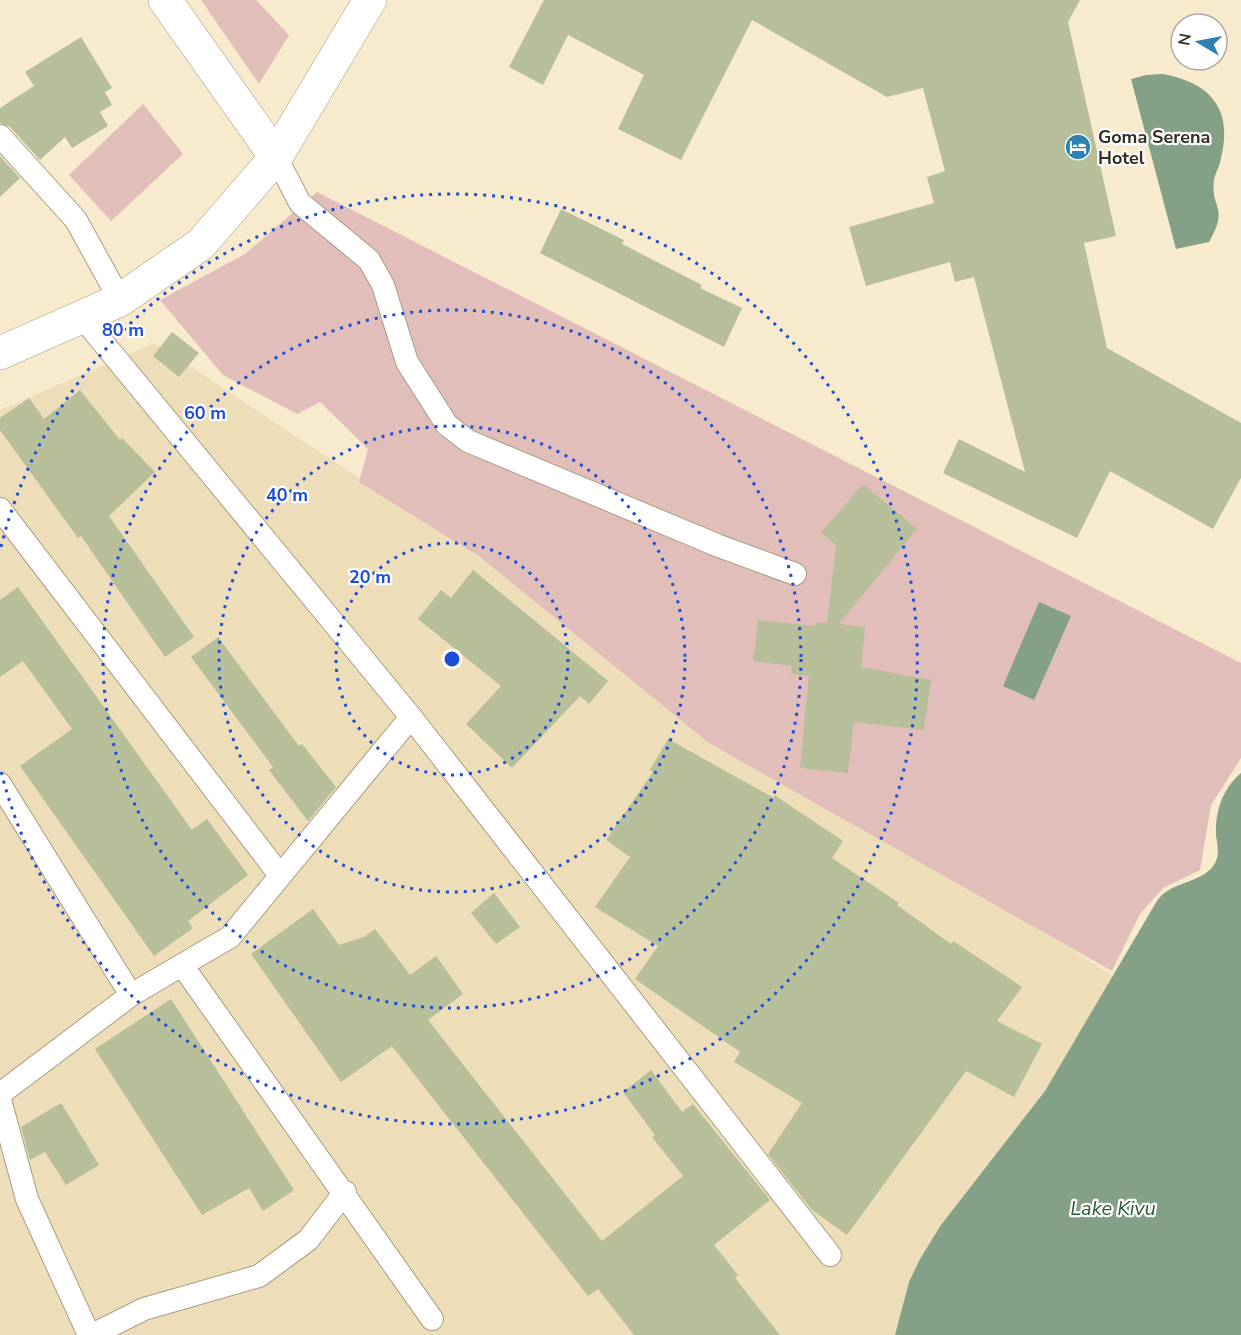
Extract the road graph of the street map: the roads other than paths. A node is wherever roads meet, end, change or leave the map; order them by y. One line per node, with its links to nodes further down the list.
1 (165, 0): 4 (street)
2 (370, 0): 4 (street)
3 (0, 136): 5 (lane)
4 (276, 157): 5 (street); 9 (lane)
5 (120, 300): 6 (street)
6 (82, 317): 7 (street); 10 (lane)
7 (0, 353)
8 (0, 509): 12 (lane)
9 (795, 574)
10 (411, 717): 12 (lane); 18 (lane)
11 (0, 784): 14 (lane)
12 (279, 874): 13 (lane)
13 (182, 965): 14 (lane); 17 (lane)
14 (131, 995): 15 (lane)
15 (0, 1094)
16 (0, 1100): 20 (lane)
17 (345, 1192): 19 (lane); 20 (lane)
18 (830, 1255)
19 (432, 1319)
20 (90, 1335)

